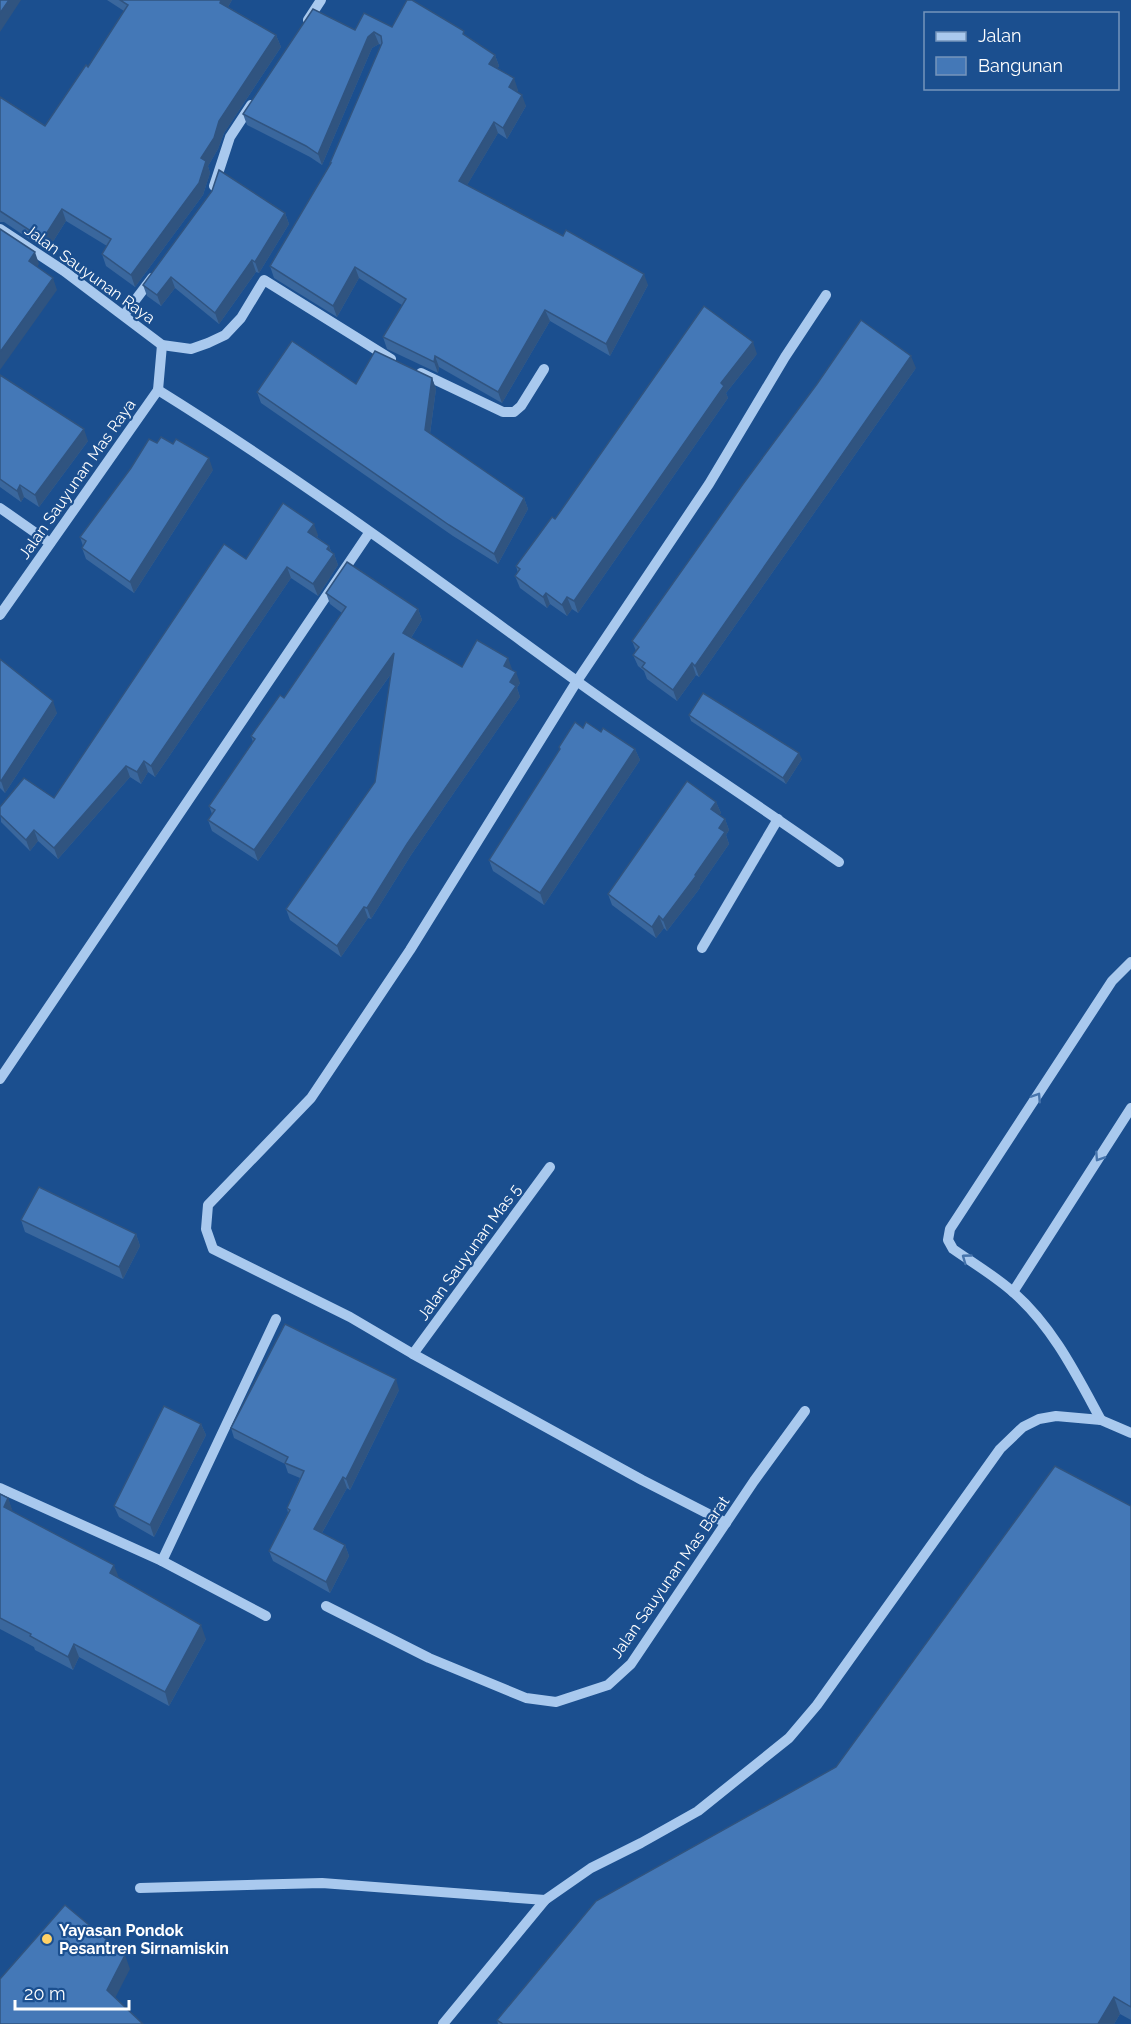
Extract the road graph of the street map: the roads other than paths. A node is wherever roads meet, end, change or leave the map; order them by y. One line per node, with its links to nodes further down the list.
1 (321, 0): 2 (street)
2 (301, 29)
3 (256, 98): 4 (street)
4 (210, 198)
5 (0, 229): 8 (street, Jalan Sauyunan Raya)
6 (157, 270): 8 (street)
7 (826, 295): 16 (street)
8 (124, 315): 9 (street, Jalan Sauyunan Raya)
9 (162, 345): 10 (street); 11 (street)
10 (544, 369)
11 (158, 390): 13 (street); 14 (street, Jalan Sauyunan Mas Raya)
12 (0, 508): 14 (street)
13 (369, 533): 16 (street); 21 (street)
14 (50, 543): 15 (street, Jalan Sauyunan Mas Raya)
15 (0, 615)
16 (577, 681): 17 (street); 26 (street)
17 (778, 819): 18 (street); 19 (street)
18 (839, 862)
19 (702, 948)
20 (1131, 962): 24 (street, one-way to 20)
21 (0, 1079)
22 (1131, 1108): 24 (street, one-way to 24)
23 (550, 1167): 26 (street, Jalan Sauyunan Mas 5)
24 (1013, 1292): 28 (street)
25 (276, 1319): 32 (street)
26 (413, 1354): 31 (street)
27 (805, 1411): 31 (street, Jalan Sauyunan Mas Barat)
28 (1101, 1420): 29 (street); 36 (street)
29 (1131, 1433)
30 (0, 1488): 32 (street)
31 (726, 1523): 33 (street, Jalan Sauyunan Mas Barat)
32 (162, 1561): 34 (street)
33 (326, 1606)
34 (266, 1616)
35 (140, 1888): 36 (street)
36 (545, 1900): 37 (street)
37 (443, 2024)

